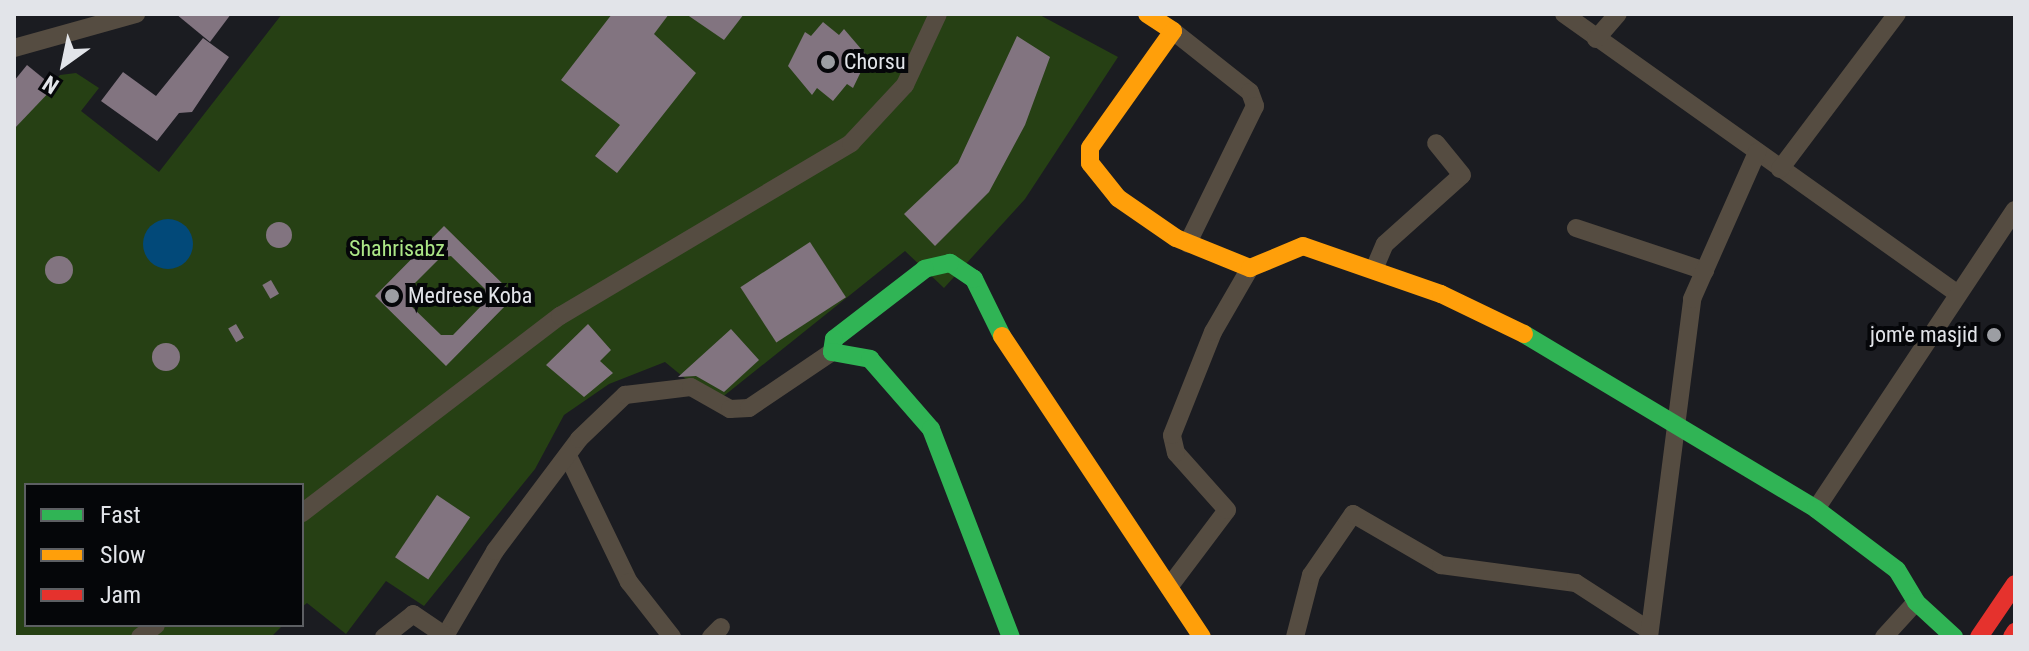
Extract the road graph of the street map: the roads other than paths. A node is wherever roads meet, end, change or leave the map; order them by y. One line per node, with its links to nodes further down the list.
1 (136, 14): 9 (street)
2 (938, 14): 24 (street)
3 (1147, 14): 7 (street)
4 (1564, 14): 8 (street)
5 (1618, 14): 8 (street)
6 (1897, 14): 12 (street)
7 (1173, 31): 15 (street); 15 (street)
8 (1596, 39): 11 (street)
9 (14, 48)
10 (1436, 143): 16 (street)
11 (1757, 152): 12 (street); 18 (street)
12 (1780, 169): 19 (street)
13 (2015, 210): 19 (street)
14 (1576, 228): 18 (street)
15 (1188, 243): 17 (street)
16 (1375, 267): 17 (street); 21 (street)
17 (1250, 268): 26 (street)
18 (1705, 271): 21 (street)
19 (1957, 293): 23 (street)
20 (832, 352): 22 (street); 26 (street); 32 (street)
21 (1678, 418): 23 (street); 28 (street)
22 (568, 456): 29 (street); 31 (street)
23 (1816, 509): 27 (street)
24 (304, 511)
25 (2015, 584): 37 (street)
26 (1169, 587): 33 (street)
27 (1916, 602): 35 (street); 36 (street)
28 (1648, 633): 34 (street)
29 (446, 636): 30 (street)
30 (384, 637)
31 (672, 637)
32 (1011, 637)
33 (1202, 637)
34 (1295, 637)
35 (1884, 637)
36 (1954, 637)
37 (1979, 637)

